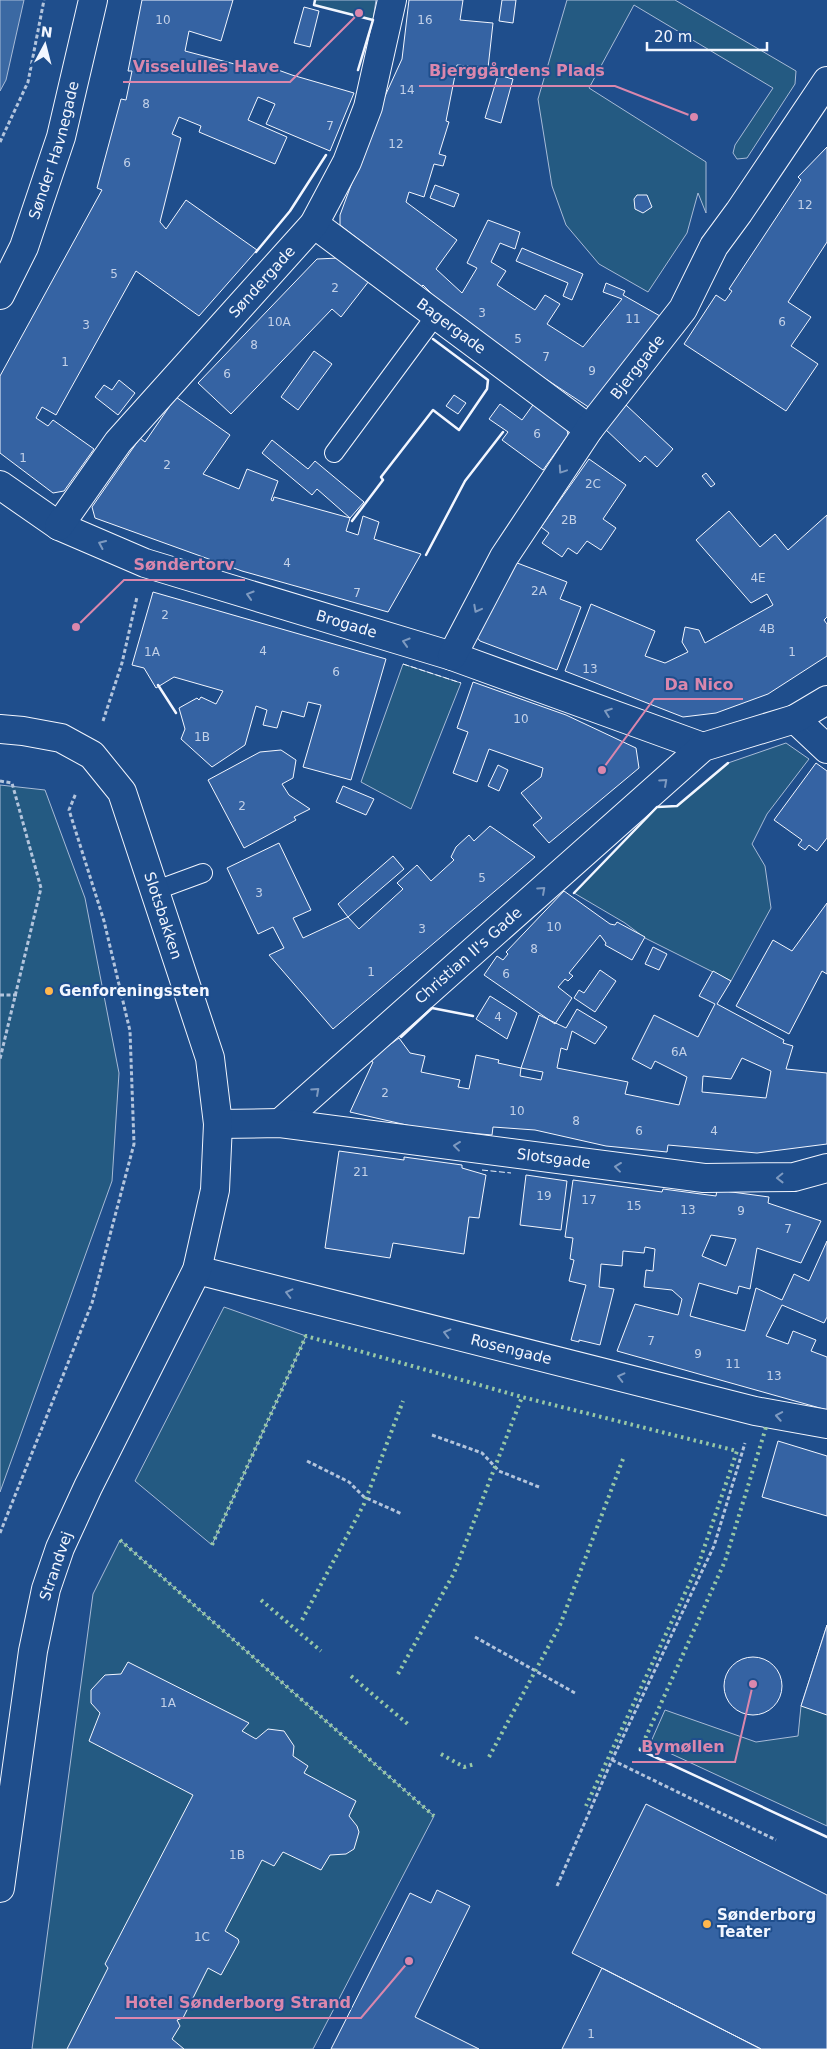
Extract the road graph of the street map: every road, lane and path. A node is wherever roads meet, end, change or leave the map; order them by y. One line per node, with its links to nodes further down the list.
1 (44, 0): 5 (path)
2 (92, 0): 7 (street, Sønder Havnegade)
3 (392, 0): 6 (street, Søndergade)
4 (827, 81): 9 (street, Bjerggade)
5 (0, 142)
6 (314, 224): 8 (street, Bagergade); 12 (street, Søndergade)
7 (0, 295)
8 (436, 315): 9 (street, Bagergade); 10 (lane)
9 (589, 430): 14 (street, Bjerggade, one-way to 14)
10 (334, 453)
11 (0, 485): 12 (street, Brogade)
12 (59, 526): 13 (street, Brogade, one-way to 12)
13 (145, 563): 14 (street, Brogade, one-way to 13); 20 (path)
14 (452, 656): 18 (street, Brogade, one-way to 14)
15 (827, 700): 16 (street)
16 (795, 719): 18 (street); 19 (street)
17 (0, 729): 20 (street, Slotsbakken)
18 (703, 747): 27 (street, Christian II's Gade, one-way to 18)
19 (827, 749)
20 (92, 756): 23 (street, Slotsbakken); 37 (path)
21 (0, 781): 25 (path)
22 (203, 873): 23 (lane)
23 (154, 890): 28 (street, Slotsbakken)
24 (0, 995): 25 (path)
25 (17, 995): 26 (path)
26 (0, 1059)
27 (280, 1123): 28 (street); 29 (street, Slotsgade, one-way to 27)
28 (218, 1124): 30 (street, Slotsbakken)
29 (827, 1168)
30 (197, 1270): 31 (street, Rosengade, one-way to 30); 43 (street, Strandvej)
31 (755, 1411): 32 (street, Rosengade, one-way to 31); 40 (path)
32 (827, 1424)
33 (432, 1435): 35 (path)
34 (307, 1461): 36 (path)
35 (540, 1487)
36 (402, 1514)
37 (0, 1533)
38 (475, 1637): 39 (path)
39 (575, 1693)
40 (612, 1760): 41 (path); 42 (path)
41 (776, 1840)
42 (557, 1886)
43 (0, 1888)

